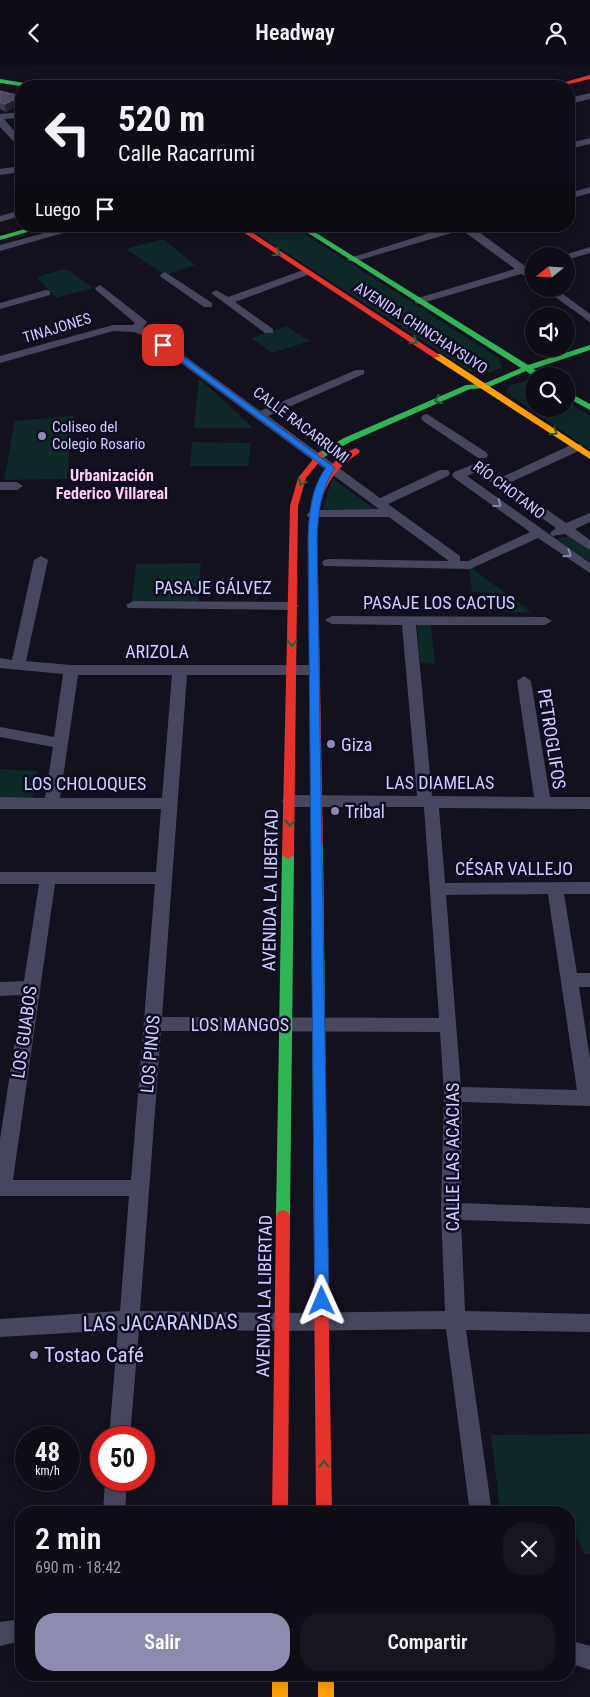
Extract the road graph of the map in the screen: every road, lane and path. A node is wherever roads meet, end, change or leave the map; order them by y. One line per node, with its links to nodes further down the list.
1 (590, 77): 3 (main road)
2 (0, 81): 4 (main road)
3 (575, 81)
4 (15, 83)
5 (590, 87): 6 (main road)
6 (575, 91)
7 (590, 96): 8 (street)
8 (575, 100)
9 (15, 116): 10 (street)
10 (0, 117)
11 (0, 121): 12 (street)
12 (15, 137)
13 (590, 141): 14 (street)
14 (575, 145)
15 (15, 170): 16 (street)
16 (0, 173)
17 (590, 190): 18 (street)
18 (575, 194)
19 (15, 215): 20 (street)
20 (0, 219)
21 (15, 224): 22 (main road)
22 (0, 228)
23 (22, 232): 29 (main road)
24 (60, 232): 30 (street)
25 (246, 232): 36 (main road, AVENIDA CHINCHAYSUYO, one-way to 36)
26 (309, 232): 33 (main road, AVENIDA CHINCHAYSUYO)
27 (443, 232): 33 (street)
28 (472, 232): 34 (street)
29 (0, 238)
30 (0, 248)
31 (590, 250): 32 (street)
32 (575, 254)
33 (352, 259): 43 (main road, AVENIDA CHINCHAYSUYO)
34 (525, 266)
35 (525, 269): 43 (street)
36 (306, 272): 42 (street); 53 (main road, AVENIDA CHINCHAYSUYO, one-way to 53)
37 (165, 275): 44 (street)
38 (100, 288): 47 (street)
39 (46, 293): 45 (street)
40 (216, 293): 42 (street)
41 (560, 297): 46 (street)
42 (227, 301): 48 (street)
43 (418, 301): 51 (main road, AVENIDA CHINCHAYSUYO)
44 (208, 305)
45 (0, 306)
46 (590, 319)
47 (130, 328): 50 (street, TINAJONES); 56 (street, CALLE RACARRUMI)
48 (269, 331)
49 (590, 347): 51 (main road, AVENIDA LA LIBERTAD)
50 (0, 360)
51 (523, 370): 53 (main road, AVENIDA LA LIBERTAD)
52 (360, 371): 56 (street)
53 (488, 385): 57 (main road, AVENIDA LA LIBERTAD); 58 (main road, AVENIDA LA LIBERTAD, one-way to 58); 60 (main road, AVENIDA CHINCHAYSUYO, one-way to 60)
54 (575, 399): 55 (main road)
55 (590, 408)
56 (260, 415): 62 (street, CALLE RACARRUMI)
57 (427, 418): 58 (main road, AVENIDA LA LIBERTAD); 63 (street)
58 (378, 426): 62 (main road, AVENIDA LA LIBERTAD)
59 (367, 445): 64 (main road)
60 (577, 447): 61 (main road, AVENIDA CHINCHAYSUYO); 66 (street)
61 (590, 456)
62 (318, 457): 64 (street, CALLE RACARRUMI); 75 (main road, AVENIDA LA LIBERTAD, one-way to 75)
63 (479, 461): 66 (street, RÍO CHOTANO); 74 (street, RÍO CHOTANO, one-way to 74)
64 (331, 468): 69 (street, CALLE RACARRUMI); 71 (main road)
65 (444, 473): 69 (street)
66 (498, 483): 73 (street, RÍO CHOTANO)
67 (0, 486): 68 (street)
68 (17, 486)
69 (379, 503): 70 (street, CALLE RACARRUMI)
70 (393, 513): 71 (street); 78 (street, CALLE RACARRUMI)
71 (313, 514): 76 (main road)
72 (590, 517): 73 (street)
73 (565, 529): 74 (street); 77 (street, RÍO CHOTANO)
74 (542, 536): 80 (street); 81 (street, RÍO CHOTANO, one-way to 81)
75 (292, 538): 76 (main road); 83 (main road, AVENIDA LA LIBERTAD)
76 (313, 538): 89 (main road)
77 (590, 546)
78 (455, 559)
79 (41, 560): 88 (street)
80 (329, 563)
81 (590, 569)
82 (133, 605): 83 (street, PASAJE GÁLVEZ)
83 (292, 606): 92 (main road, AVENIDA LA LIBERTAD, one-way to 92)
84 (332, 620): 85 (street, PASAJE LOS CACTUS)
85 (409, 620): 86 (street, PASAJE LOS CACTUS); 98 (street, CALLE LAS ACACIAS)
86 (545, 621)
87 (0, 663): 88 (street, ARIZOLA)
88 (18, 666): 90 (street, ARIZOLA)
89 (314, 669): 92 (street, ARIZOLA); 97 (main road)
90 (71, 670): 91 (street, ARIZOLA); 95 (street)
91 (180, 670): 92 (street, ARIZOLA); 103 (street, LOS PINOS)
92 (292, 670): 96 (main road, AVENIDA LA LIBERTAD)
93 (524, 681): 101 (street, PETROGLIFOS)
94 (0, 732): 95 (street)
95 (61, 743): 100 (street)
96 (290, 801): 97 (street, LAS DIAMELAS); 115 (main road, AVENIDA LA LIBERTAD, one-way to 115)
97 (316, 801): 98 (street, LAS DIAMELAS); 116 (main road)
98 (428, 801): 101 (street, LAS DIAMELAS); 109 (street, CALLE LAS ACACIAS)
99 (0, 803): 100 (street, LOS CHOLOQUES)
100 (52, 803): 103 (street, LOS CHOLOQUES)
101 (543, 803): 102 (street, LAS DIAMELAS)
102 (590, 803)
103 (169, 804): 106 (street, LOS PINOS)
104 (0, 877): 105 (street)
105 (48, 877): 106 (street); 112 (street, LOS GUABOS)
106 (164, 878): 114 (street, LOS PINOS)
107 (555, 888): 108 (street, CÉSAR VALLEJO); 109 (street, CÉSAR VALLEJO); 110 (street)
108 (590, 888)
109 (439, 889): 117 (street, CALLE LAS ACACIAS)
110 (569, 980): 111 (street); 119 (street)
111 (590, 980)
112 (30, 988): 113 (street); 120 (street, LOS GUABOS)
113 (0, 989)
114 (152, 1024): 115 (street, LOS MANGOS); 121 (street, LOS PINOS)
115 (285, 1025): 116 (street, LOS MANGOS); 127 (main road, AVENIDA LA LIBERTAD)
116 (318, 1025): 117 (street, LOS MANGOS); 126 (main road)
117 (448, 1025): 118 (street, CALLE LAS ACACIAS)
118 (453, 1094): 119 (street); 122 (street, CALLE LAS ACACIAS)
119 (588, 1098)
120 (1, 1188): 121 (street)
121 (139, 1188): 124 (street, LOS PINOS)
122 (451, 1211): 123 (street); 125 (street, CALLE LAS ACACIAS)
123 (590, 1216)
124 (129, 1320): 127 (street, LAS JACARANDAS); 129 (street, LAS JACARANDAS); 130 (street, LOS PINOS)
125 (455, 1320): 126 (street, LAS JACARANDAS); 128 (street, LAS JACARANDAS); 135 (street, CALLE LAS ACACIAS)
126 (322, 1321): 127 (street, LAS JACARANDAS); 134 (main road, one-way to 126)
127 (281, 1322): 133 (main road, AVENIDA LA LIBERTAD)
128 (590, 1323)
129 (0, 1328)
130 (121, 1426)
131 (115, 1491): 132 (street)
132 (114, 1506)
133 (280, 1506)
134 (324, 1506)
135 (479, 1506)
136 (15, 1631): 137 (street)
137 (0, 1635)
138 (575, 1654): 139 (street)
139 (590, 1658)
140 (280, 1681): 142 (main road)
141 (326, 1681): 143 (main road)
142 (280, 1697)
143 (326, 1697)

